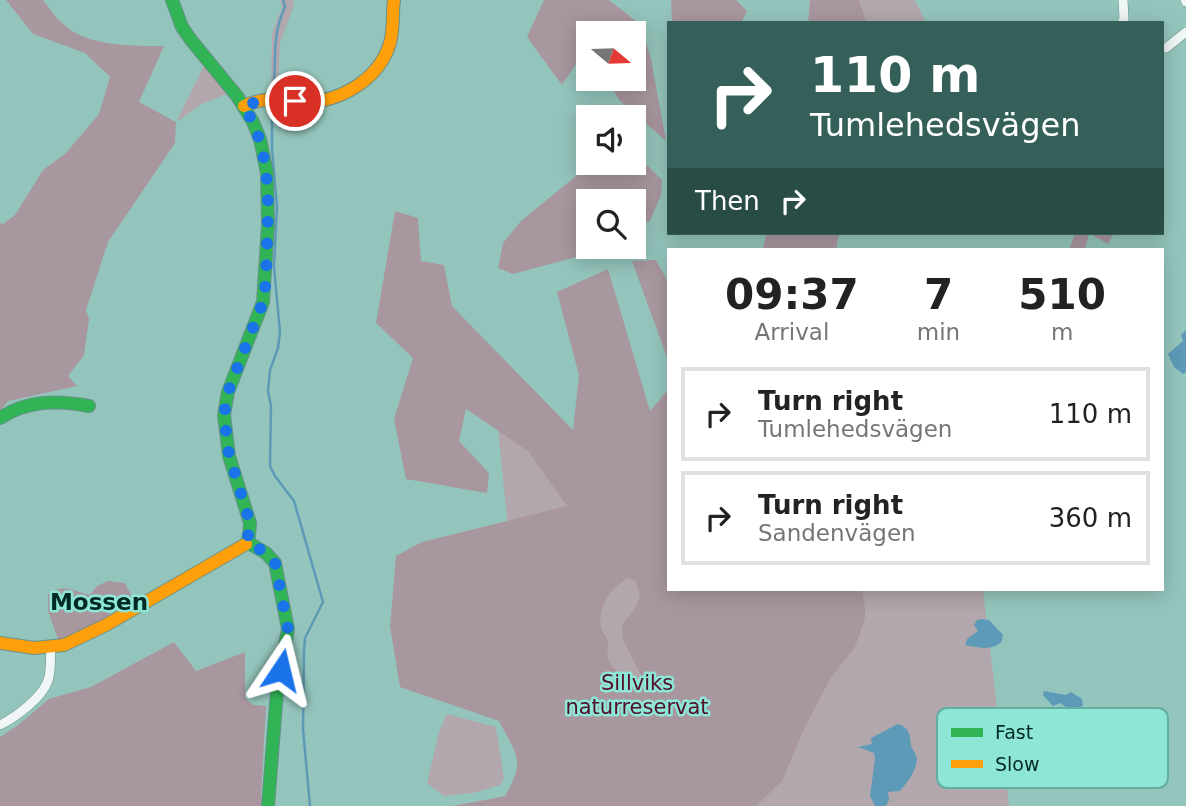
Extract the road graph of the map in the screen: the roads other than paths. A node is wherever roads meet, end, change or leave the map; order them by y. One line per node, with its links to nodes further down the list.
1 (172, 0): 7 (street)
2 (394, 0): 7 (street)
3 (1123, 0): 4 (street)
4 (1122, 21)
5 (1186, 32): 6 (street)
6 (1166, 48)
7 (244, 106): 10 (street)
8 (89, 406): 9 (street)
9 (0, 418)
10 (247, 542): 12 (street); 14 (street)
11 (0, 643): 12 (street)
12 (51, 648): 13 (street)
13 (0, 725)
14 (268, 806)

